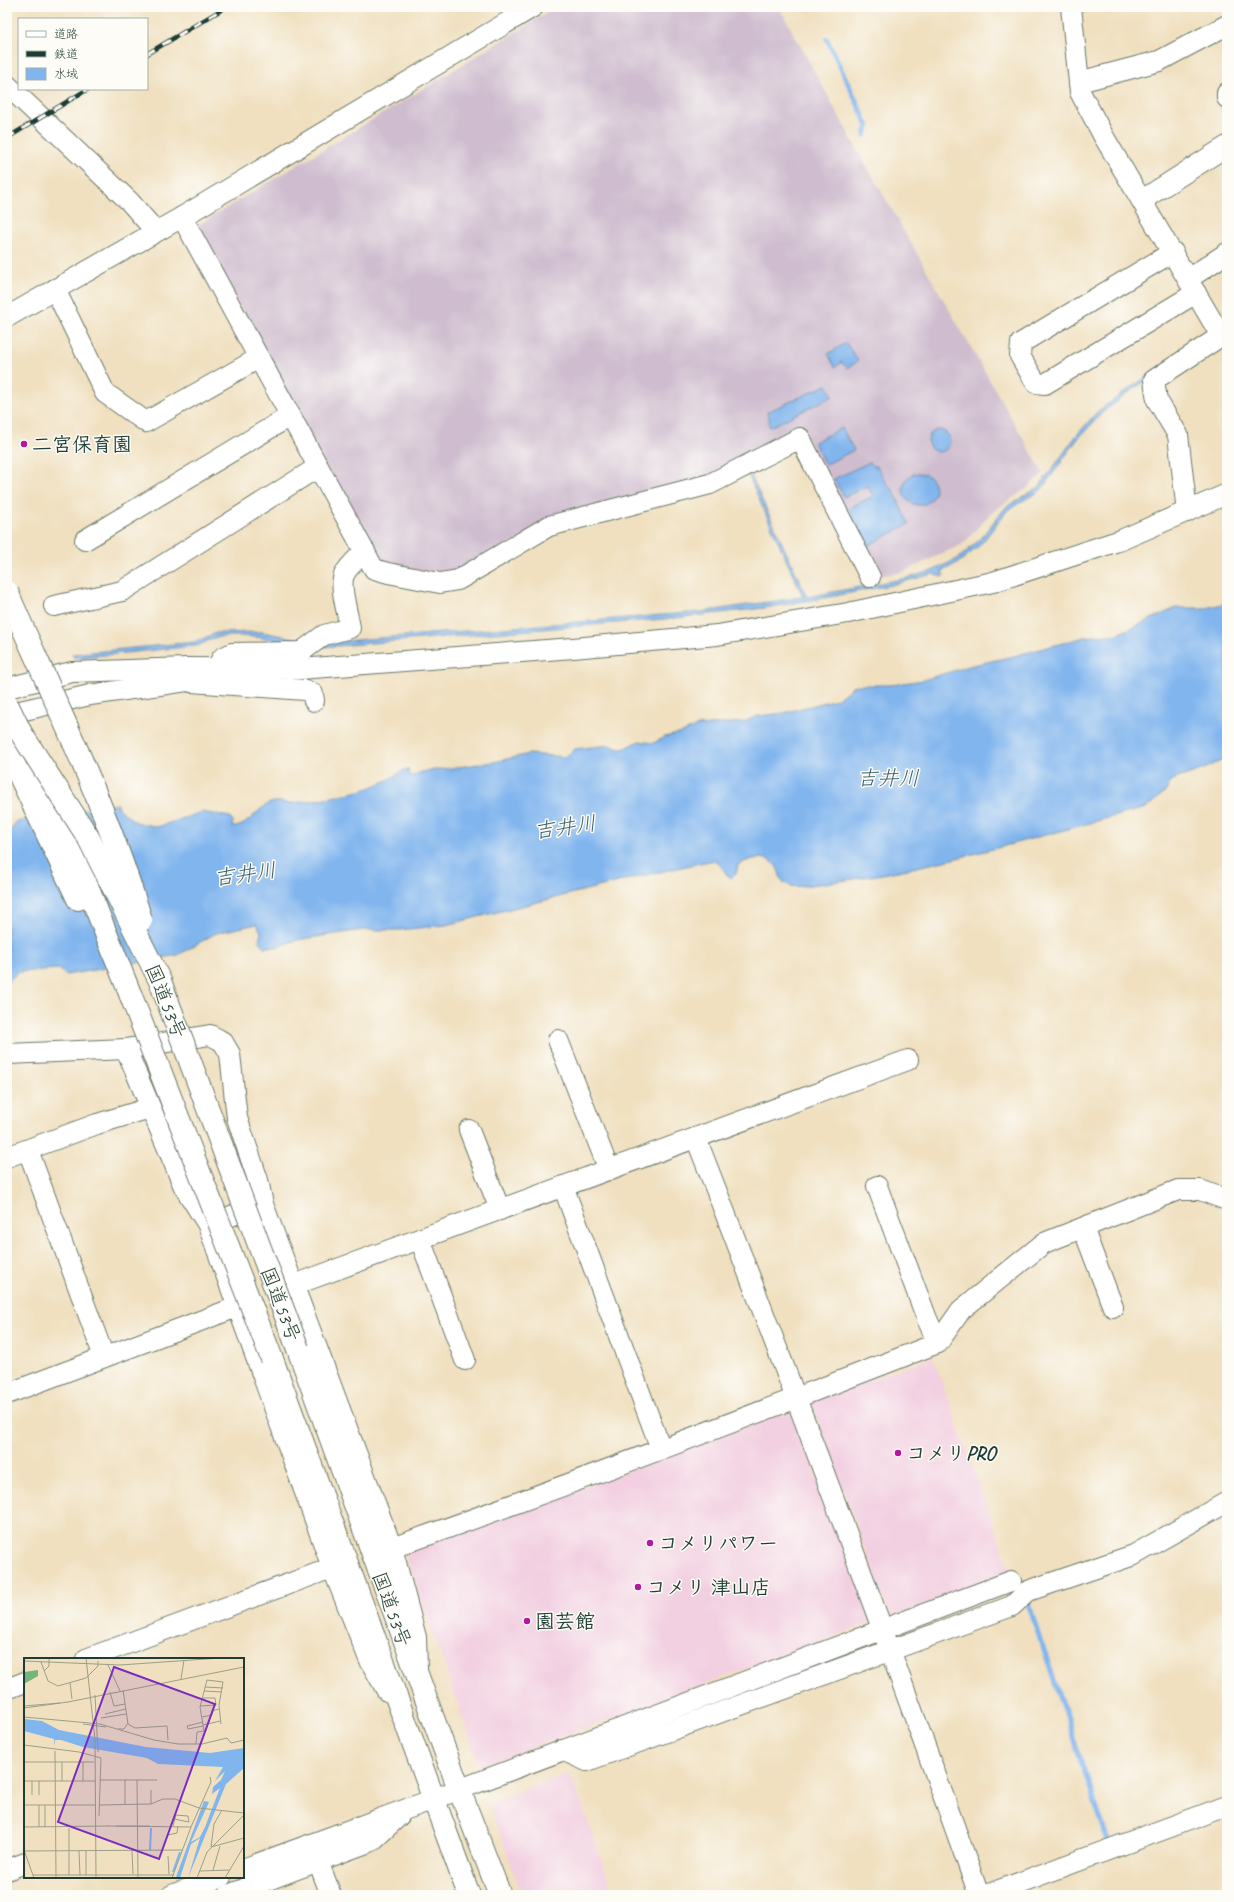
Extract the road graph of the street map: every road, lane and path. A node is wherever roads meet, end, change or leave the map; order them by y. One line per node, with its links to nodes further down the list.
1 (533, 7): 10 (street)
2 (1071, 7): 4 (street)
3 (1227, 26): 4 (street)
4 (1079, 82): 9 (street)
5 (7, 85): 11 (street)
6 (1227, 93): 7 (street)
7 (1227, 98)
8 (1227, 146): 9 (street)
9 (1142, 200): 12 (street)
10 (182, 217): 11 (street); 17 (street)
11 (156, 232): 15 (street)
12 (1173, 252): 14 (street); 14 (street)
13 (1227, 253): 14 (street)
14 (1192, 286): 21 (street)
15 (55, 289): 16 (street); 17 (street)
16 (7, 317)
17 (259, 358): 18 (street)
18 (290, 416): 19 (street); 22 (street)
19 (318, 467): 23 (street); 26 (street)
20 (1227, 494): 21 (street)
21 (1186, 512): 27 (street)
22 (85, 540)
23 (365, 551): 24 (street); 27 (street)
24 (870, 577)
25 (7, 592): 35 (highway, bridge)
26 (54, 606)
27 (216, 670): 28 (street); 29 (street)
28 (187, 681): 30 (street); 32 (street)
29 (7, 688)
30 (314, 702)
31 (7, 704): 33 (highway, 国道53号, bridge)
32 (7, 714)
33 (21, 733): 35 (highway, 国道53号, bridge); 36 (highway, 国道53号, bridge)
34 (7, 749): 36 (highway)
35 (160, 981): 61 (highway, 国道53号, bridge)
36 (131, 996): 67 (highway, 国道53号, bridge)
37 (558, 1040): 46 (street)
38 (126, 1049): 39 (street); 41 (street); 50 (street)
39 (7, 1054)
40 (908, 1060): 43 (street)
41 (150, 1108): 44 (street); 52 (street)
42 (469, 1130): 51 (street)
43 (696, 1138): 46 (street); 63 (street)
44 (28, 1150): 45 (street); 59 (street)
45 (7, 1157)
46 (608, 1170): 47 (street)
47 (563, 1186): 51 (street); 64 (street)
48 (877, 1186): 58 (street)
49 (1227, 1200): 53 (street)
50 (263, 1204): 52 (street); 55 (street)
51 (500, 1210): 54 (street)
52 (208, 1225): 56 (street)
53 (1083, 1228): 57 (street); 58 (street)
54 (420, 1239): 55 (street); 60 (street)
55 (294, 1285): 66 (street)
56 (238, 1307): 59 (street); 67 (street)
57 (1113, 1307)
58 (938, 1343): 63 (street)
59 (104, 1357): 62 (street)
60 (465, 1360)
61 (312, 1390): 66 (highway, 国道53号); 67 (highway)
62 (7, 1394)
63 (797, 1398): 64 (street); 69 (street)
64 (661, 1449): 66 (street)
65 (1227, 1502): 70 (street)
66 (382, 1551): 74 (highway); 76 (highway, 国道53号)
67 (340, 1564): 71 (street); 74 (highway, 国道53号)
68 (1011, 1581): 69 (street)
69 (884, 1629): 70 (street); 75 (street)
70 (892, 1650): 75 (street); 90 (street)
71 (89, 1658)
72 (24, 1682): 73 (street)
73 (7, 1689)
74 (409, 1732): 77 (highway, 国道53号)
75 (562, 1750): 76 (street)
76 (459, 1789): 77 (street); 89 (highway, 国道53号)
77 (434, 1799): 79 (street); 88 (highway, 国道53号)
78 (1227, 1806): 91 (street)
79 (406, 1810): 80 (street); 82 (street)
80 (318, 1861): 86 (street); 87 (street)
81 (24, 1863): 83 (street)
82 (244, 1869)
83 (7, 1870)
84 (218, 1878): 85 (street)
85 (172, 1895)
86 (228, 1895)
87 (331, 1895)
88 (469, 1895)
89 (500, 1895)
90 (979, 1895)
91 (986, 1895)

